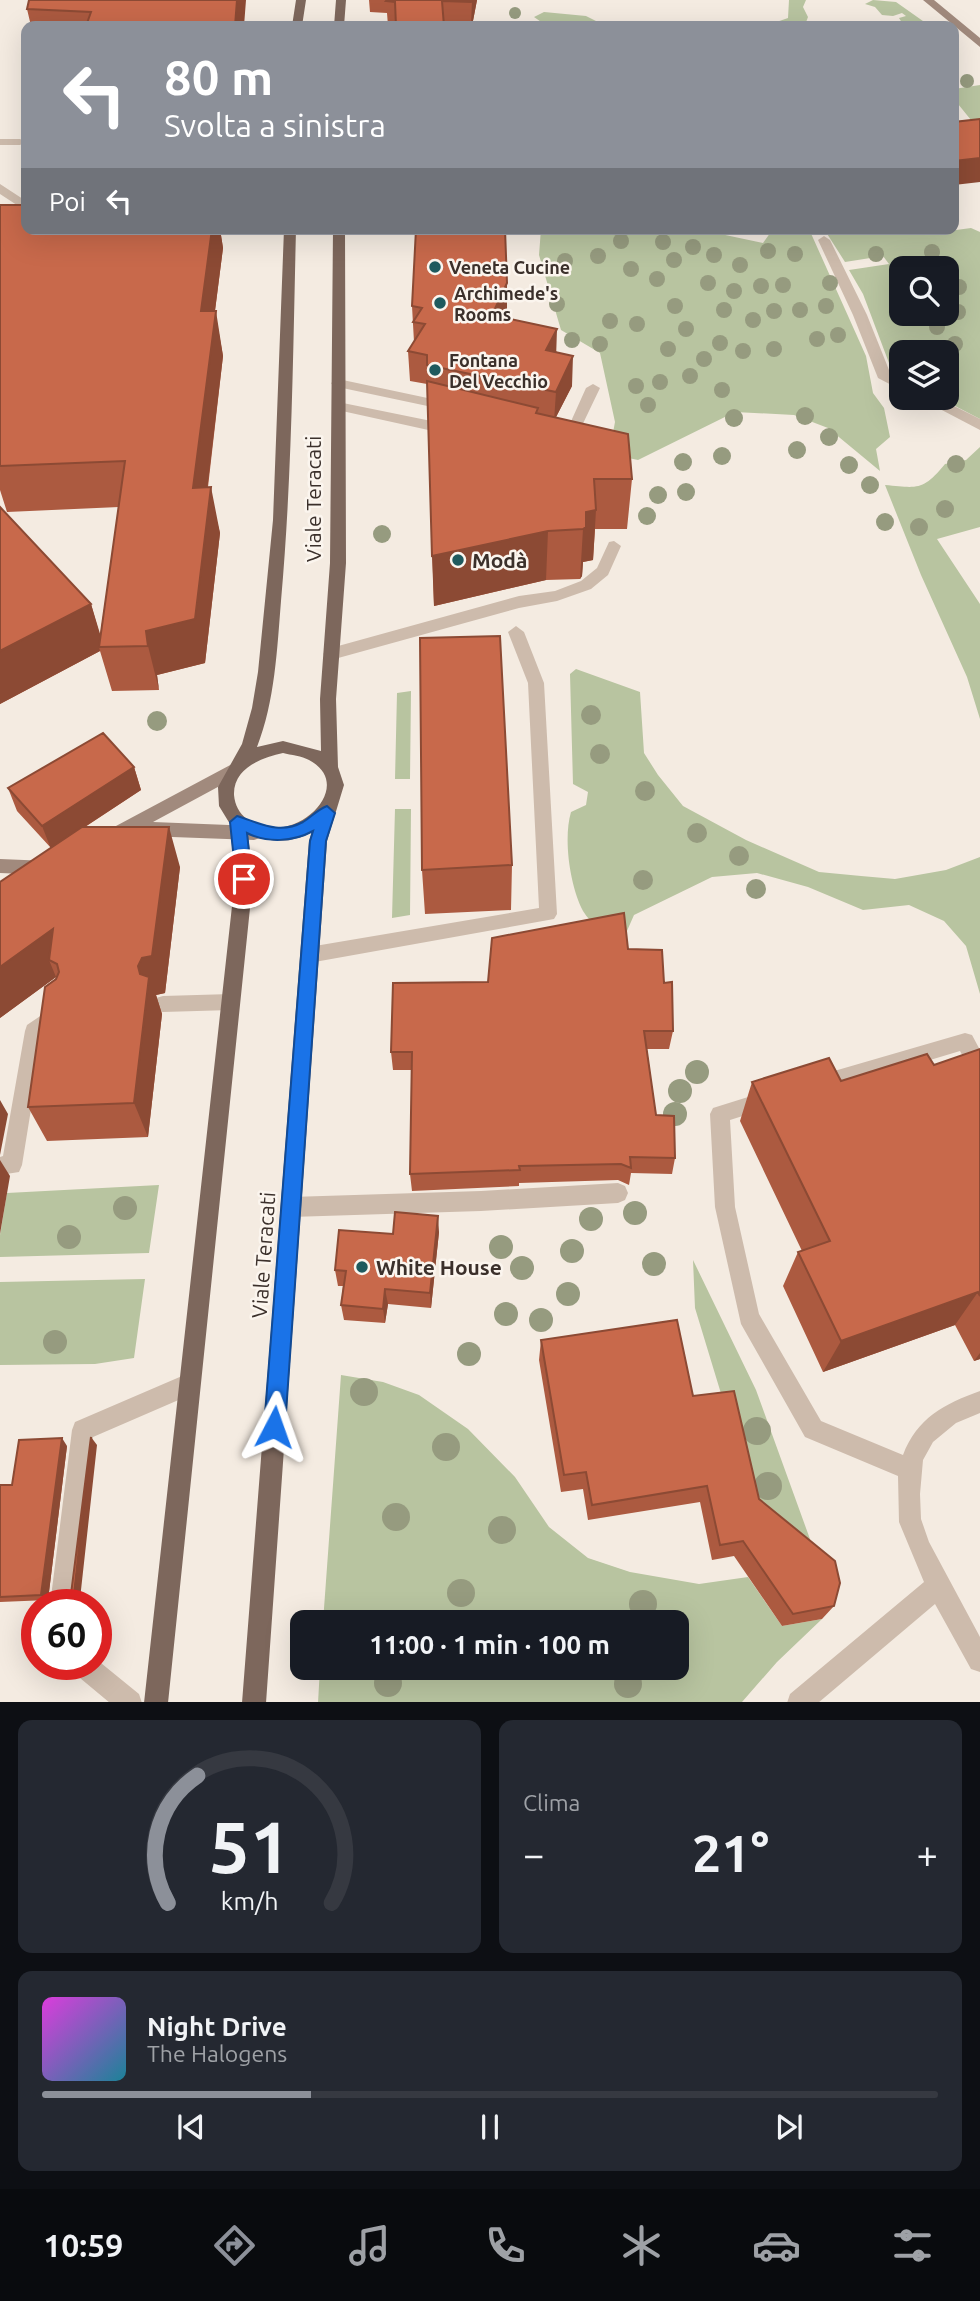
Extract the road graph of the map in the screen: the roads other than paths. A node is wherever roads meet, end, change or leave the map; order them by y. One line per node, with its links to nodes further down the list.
1 (301, 0): 4 (main road)
2 (341, 0): 5 (main road)
3 (928, 0): 6 (street)
4 (298, 21)
5 (339, 21)
6 (953, 21)
7 (959, 26): 8 (street)
8 (980, 44)
9 (0, 142): 10 (lane)
10 (20, 142)
11 (0, 188): 12 (lane)
12 (21, 203)
13 (290, 235): 28 (main road, Viale Teracati)
14 (339, 235): 17 (main road, Viale Teracati)
15 (824, 240): 16 (lane)
16 (889, 380)
17 (338, 383): 19 (main road, Viale Teracati); 21 (lane)
18 (593, 388): 23 (lane)
19 (338, 406): 24 (lane); 27 (main road, Viale Teracati)
20 (950, 410): 22 (lane)
21 (468, 411)
22 (980, 425)
23 (546, 428)
24 (471, 435)
25 (614, 546): 27 (lane)
26 (516, 632): 37 (lane)
27 (331, 654): 29 (main road, Viale Teracati)
28 (238, 766): 29 (main road); 31 (main road); 32 (street)
29 (330, 768): 30 (main road)
30 (327, 813): 33 (main road); 37 (main road, Viale Teracati)
31 (238, 827): 32 (street); 33 (street); 38 (main road)
32 (124, 828): 34 (street)
33 (261, 833)
34 (90, 848)
35 (67, 862): 36 (street)
36 (1, 863)
37 (309, 955): 44 (main road, Viale Teracati)
38 (231, 1002): 39 (lane); 45 (main road)
39 (163, 1004)
40 (64, 1008): 42 (lane)
41 (980, 1069): 47 (lane)
42 (0, 1166)
43 (618, 1193): 44 (lane)
44 (291, 1207): 54 (main road, Viale Teracati)
45 (189, 1384): 49 (lane); 53 (main road)
46 (980, 1402): 47 (lane)
47 (908, 1469): 48 (lane)
48 (939, 1585): 50 (lane); 55 (lane)
49 (64, 1589)
50 (980, 1660)
51 (102, 1680): 52 (lane)
52 (129, 1702)
53 (156, 1702)
54 (254, 1702)
55 (800, 1702)

